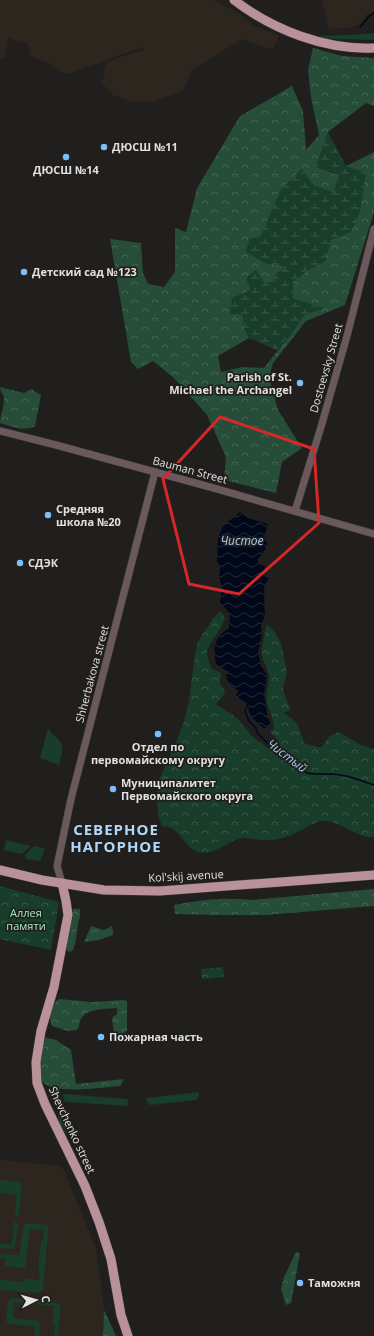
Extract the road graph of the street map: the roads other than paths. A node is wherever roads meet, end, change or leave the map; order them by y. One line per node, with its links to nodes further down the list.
1 (234, 0): 2 (main road)
2 (374, 48)
3 (374, 229): 6 (street, Dostoevsky Street)
4 (0, 431): 5 (street, Bauman Street)
5 (155, 472): 6 (street, Bauman Street); 10 (street, Shherbakova street)
6 (295, 511): 7 (street, Bauman Street)
7 (374, 534)
8 (0, 870): 10 (main road, Kol'skij avenue)
9 (374, 875): 10 (main road, Kol'skij avenue)
10 (62, 883): 11 (main road, Shevchenko street)
11 (128, 1336)

